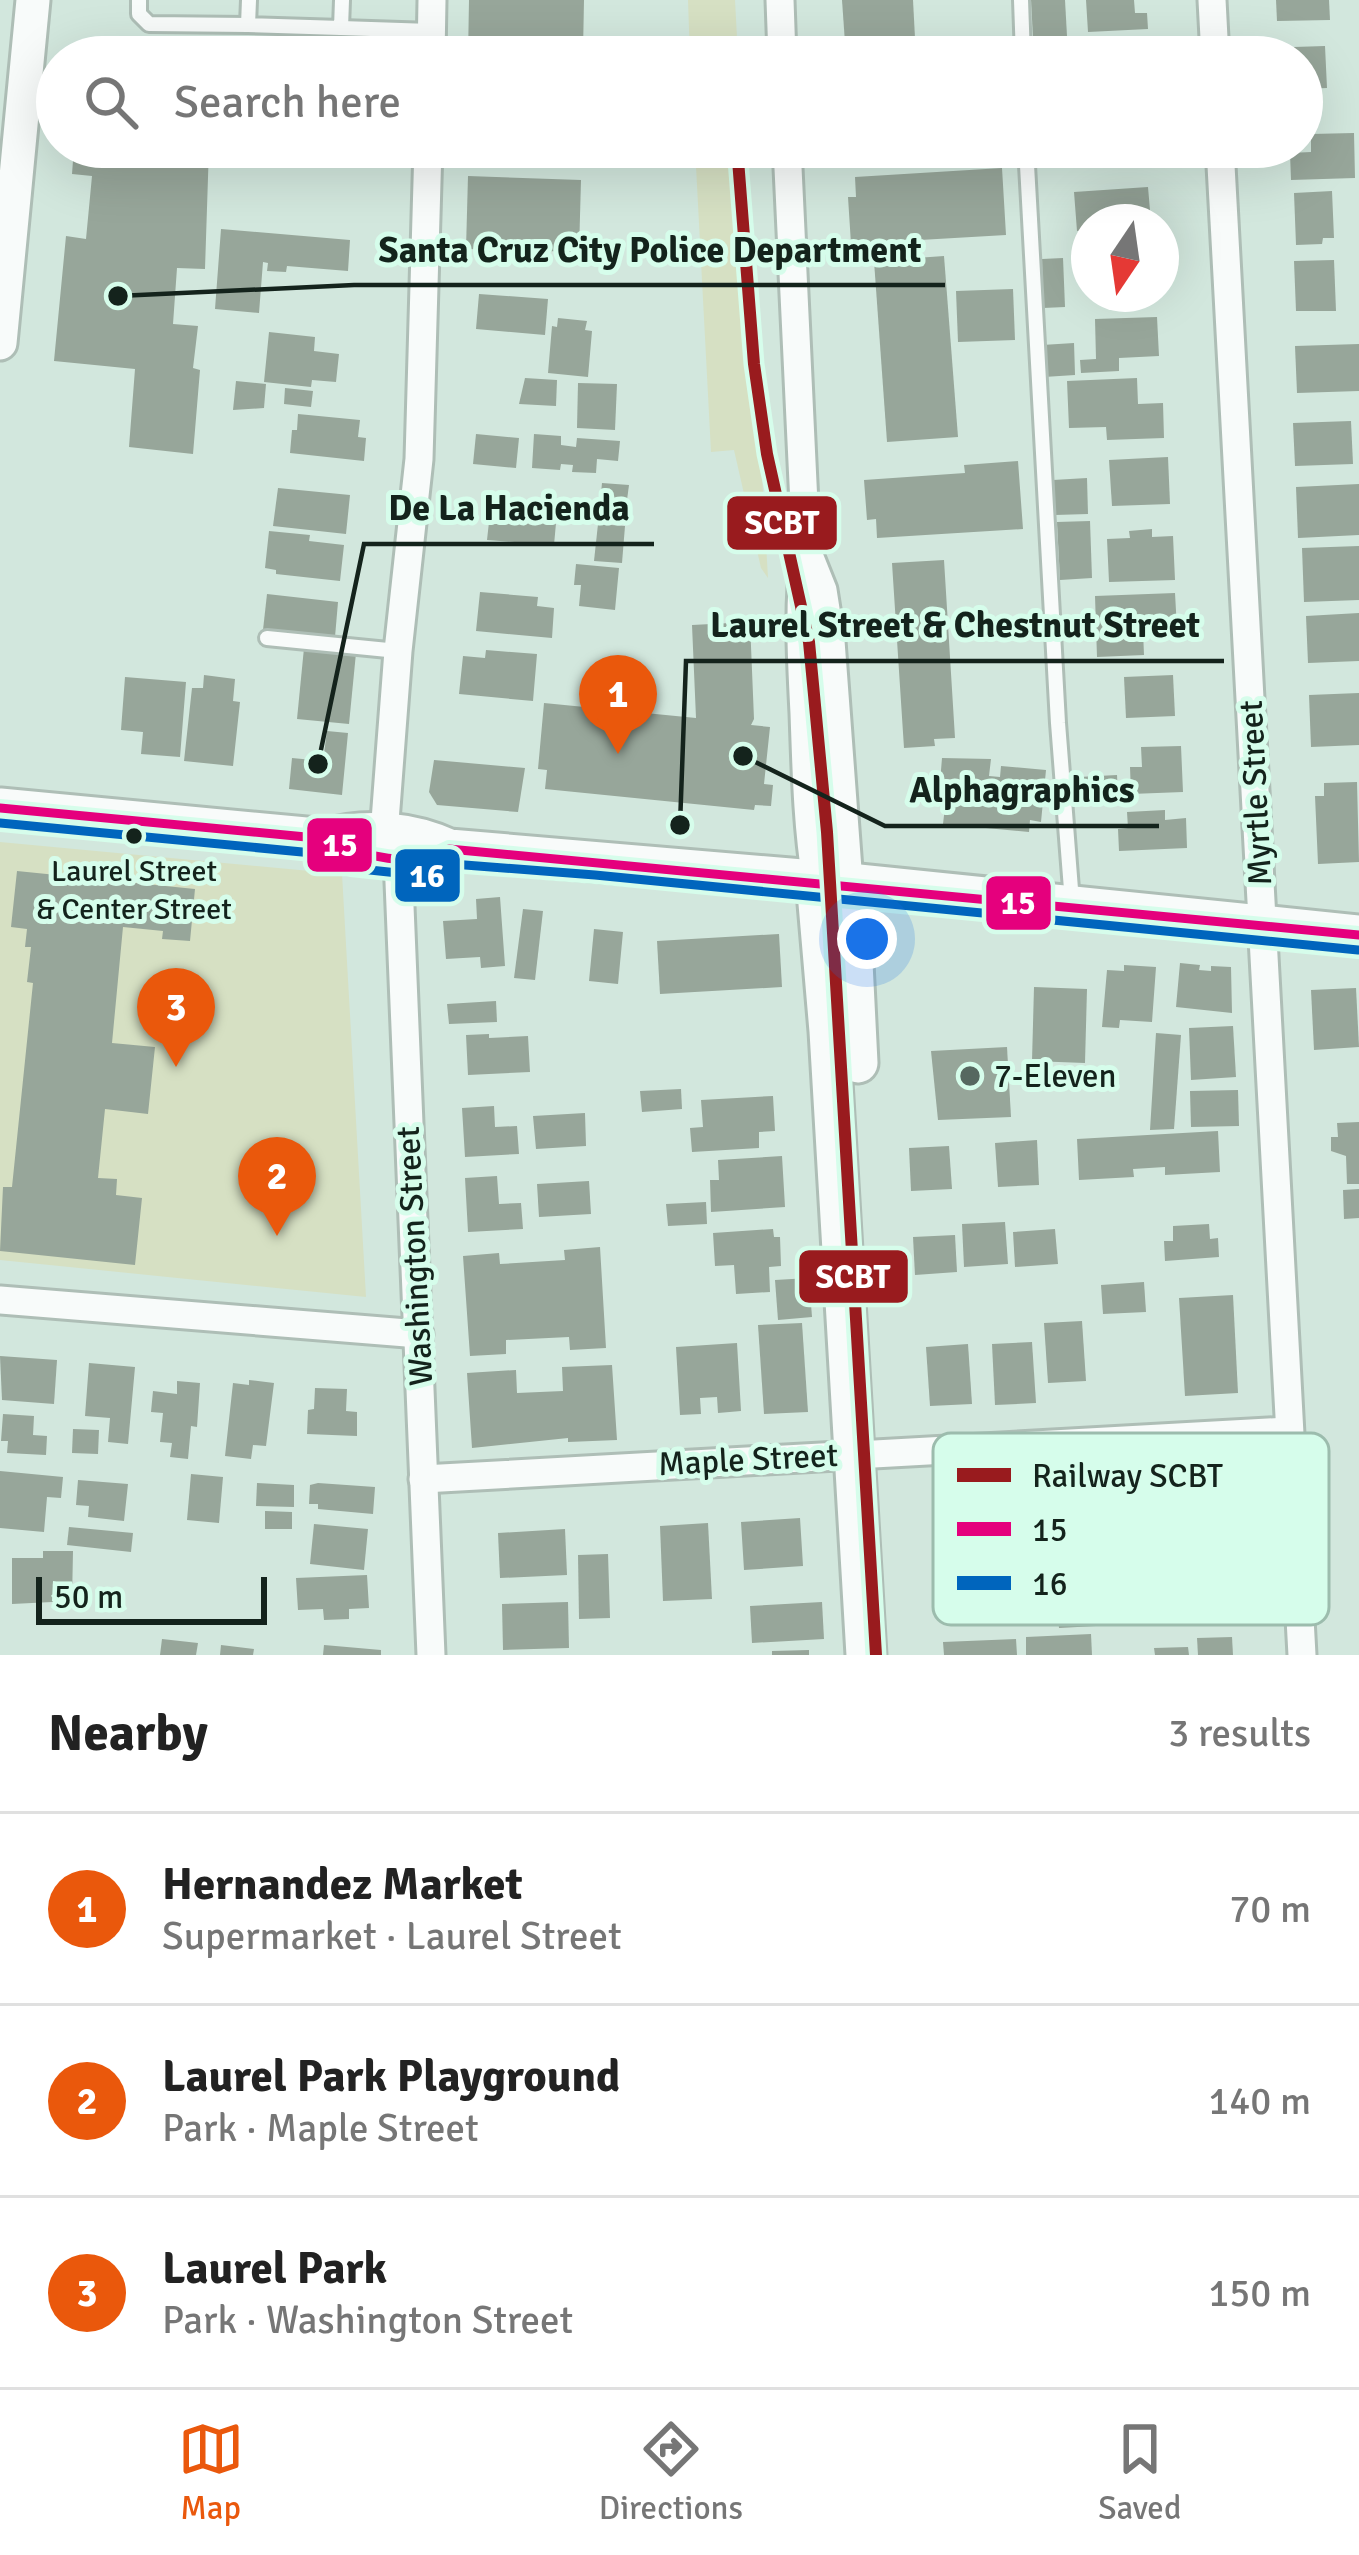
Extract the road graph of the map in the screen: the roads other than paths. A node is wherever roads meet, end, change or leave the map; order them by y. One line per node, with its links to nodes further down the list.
1 (32, 0): 20 (street)
2 (139, 0): 9 (lane)
3 (249, 0): 9 (lane)
4 (342, 0): 10 (lane)
5 (432, 0): 12 (street)
6 (780, 0): 13 (street)
7 (1021, 0): 14 (lane)
8 (1212, 0): 15 (street)
9 (248, 25): 10 (lane)
10 (341, 28): 11 (lane)
11 (386, 36)
12 (431, 36)
13 (781, 36)
14 (1022, 36)
15 (1214, 36)
16 (427, 168): 23 (street, Washington Street)
17 (788, 168): 21 (street)
18 (1027, 168): 27 (lane)
19 (1221, 168): 28 (street, Myrtle Street)
20 (0, 343)
21 (806, 546): 26 (street); 26 (street)
22 (267, 638): 23 (lane)
23 (398, 651): 25 (street, Washington Street)
24 (0, 808): 25 (main road)
25 (391, 846): 26 (main road); 31 (street, Washington Street)
26 (832, 882): 27 (main road); 35 (main road)
27 (1072, 905): 28 (main road)
28 (1263, 926): 29 (main road); 32 (street, Myrtle Street)
29 (1359, 935)
30 (0, 1300): 31 (street)
31 (419, 1334): 36 (street, Washington Street)
32 (1288, 1431): 33 (street, Maple Street)
33 (1251, 1433)
34 (933, 1450): 35 (street, Maple Street)
35 (868, 1454): 36 (street, Maple Street); 39 (main road); 40 (main road)
36 (423, 1479): 38 (street, Washington Street)
37 (1300, 1625): 41 (street, Myrtle Street)
38 (431, 1655)
39 (866, 1655)
40 (893, 1655)
41 (1302, 1655)

